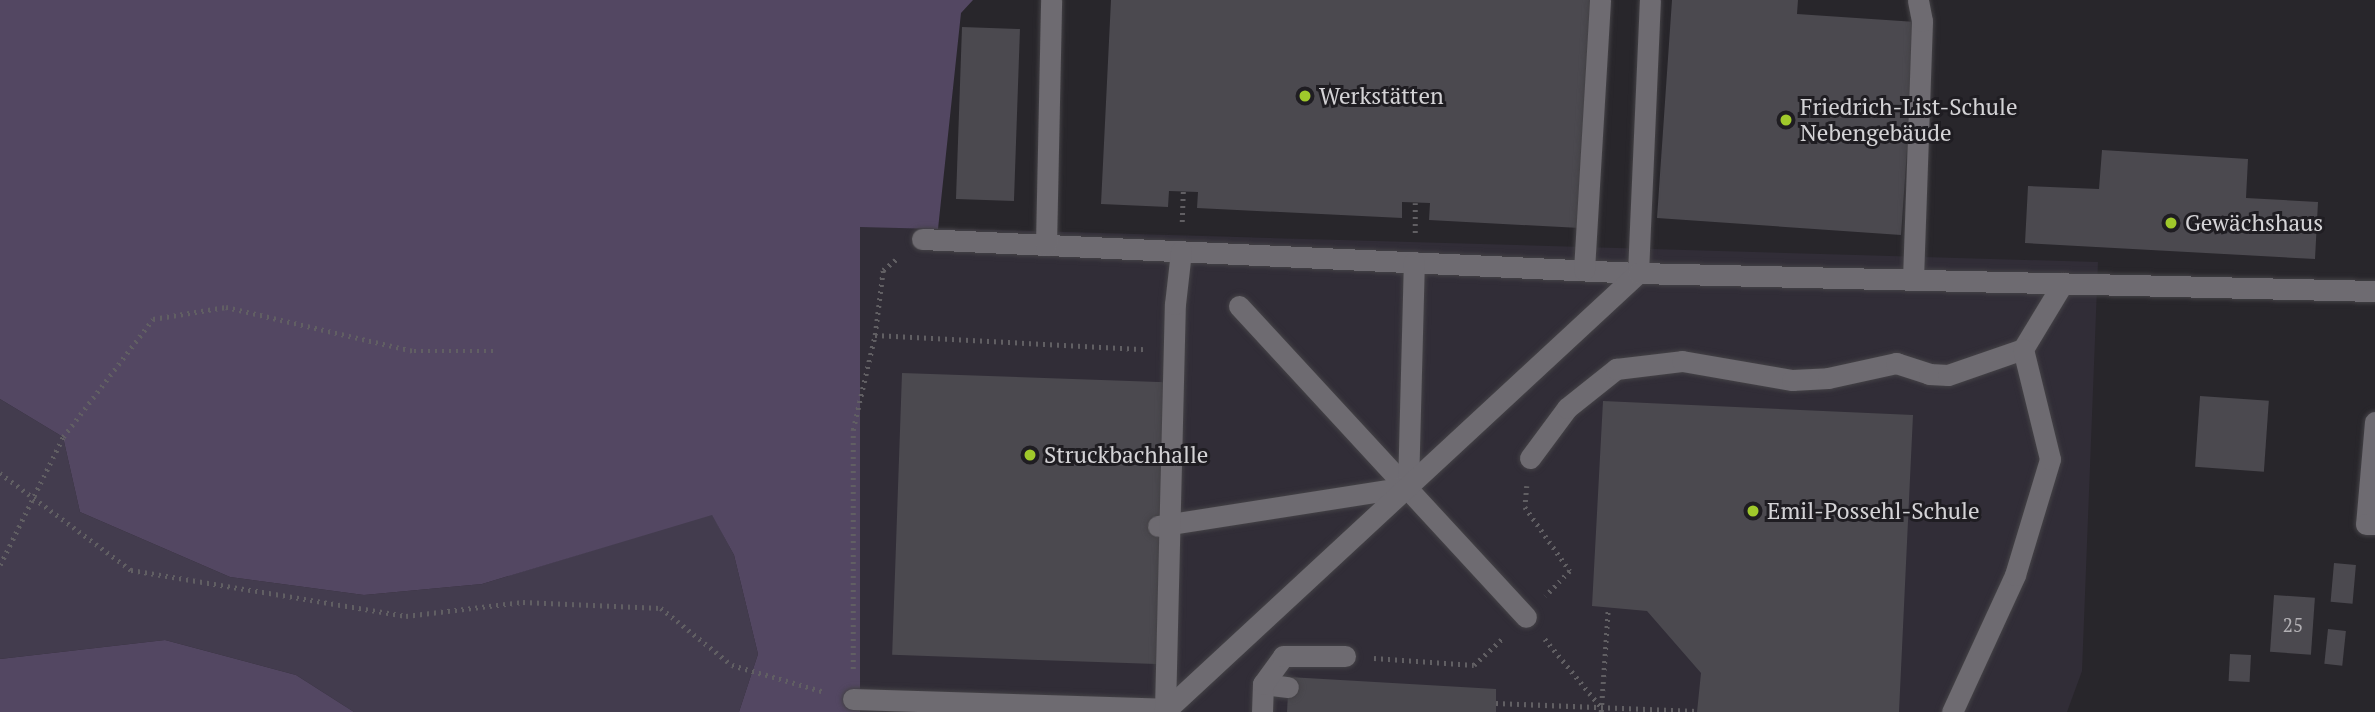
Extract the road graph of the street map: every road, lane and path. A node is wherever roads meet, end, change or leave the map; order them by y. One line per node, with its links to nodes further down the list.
1 (1051, 0): 6 (street)
2 (1600, 0): 9 (street)
3 (1650, 0): 10 (street)
4 (1918, 0): 11 (street)
5 (922, 239): 6 (street); 15 (path)
6 (1046, 245): 7 (street)
7 (1181, 251): 8 (street); 18 (street)
8 (1415, 262): 9 (street); 22 (street)
9 (1584, 270): 10 (street)
10 (1638, 274): 11 (street); 22 (street)
11 (1913, 279): 12 (street)
12 (2063, 283): 13 (street); 16 (street)
13 (2375, 291)
14 (1239, 306): 22 (street)
15 (875, 335): 18 (path); 34 (path)
16 (2023, 349): 20 (street); 40 (street)
17 (495, 351): 23 (path)
18 (1174, 351): 26 (street)
19 (2375, 422): 25 (street)
20 (1530, 458)
21 (0, 472): 23 (path)
22 (1408, 487): 26 (street); 29 (street); 38 (street)
23 (32, 500): 27 (path); 34 (path)
24 (1525, 507): 29 (path)
25 (2375, 524)
26 (1163, 526): 34 (street)
27 (0, 565)
28 (1608, 608): 36 (path)
29 (1526, 617): 31 (path); 36 (path)
30 (1345, 656): 32 (street)
31 (1398, 660)
32 (1263, 684): 33 (street); 39 (street)
33 (1288, 687)
34 (853, 699)
35 (1496, 704): 36 (path)
36 (1601, 710): 37 (path)
37 (1697, 711)
38 (1164, 712)
39 (1262, 712)
40 (1952, 712)

